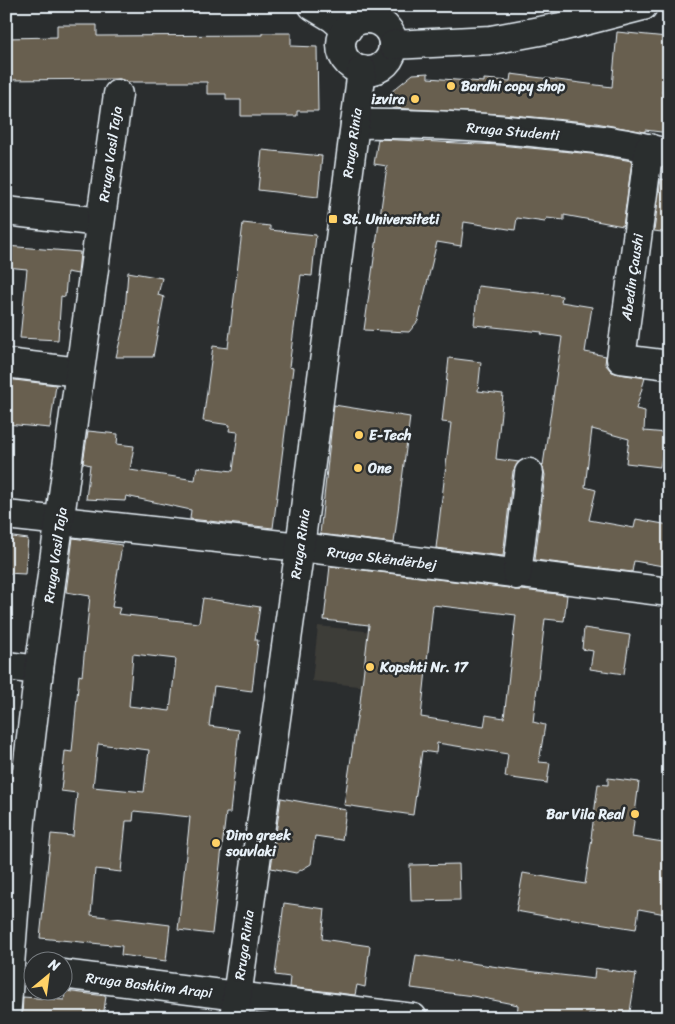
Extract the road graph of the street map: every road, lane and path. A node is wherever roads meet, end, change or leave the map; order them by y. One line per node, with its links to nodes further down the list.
1 (312, 6): 3 (street)
2 (634, 7): 4 (street)
3 (347, 30): 4 (street); 5 (street)
4 (392, 45): 5 (street)
5 (362, 70): 7 (street, Rruga Rinia)
6 (118, 94): 10 (street, Rruga Vasil Taja)
7 (355, 124): 8 (street, Rruga Studenti); 17 (street, Rruga Rinia)
8 (659, 151): 12 (street, Abedin Çaushi)
9 (6, 211): 10 (street)
10 (100, 222): 13 (street, Rruga Vasil Taja)
11 (6, 363): 13 (street)
12 (669, 366)
13 (80, 372): 16 (street, Rruga Vasil Taja)
14 (529, 473): 18 (street)
15 (6, 515): 16 (street, Rruga Skëndërbej)
16 (60, 521): 17 (street, Rruga Skëndërbej); 21 (street, Rruga Vasil Taja)
17 (300, 547): 18 (street, Rruga Skëndërbej); 25 (street, Rruga Rinia)
18 (517, 575): 19 (street, Rruga Skëndërbej)
19 (669, 592)
20 (6, 666): 21 (street)
21 (39, 670): 22 (street, Rruga Vasil Taja)
22 (13, 820): 23 (street, Rruga Vasil Taja)
23 (16, 969): 26 (street, Rruga Vasil Taja)
24 (72, 976): 25 (street, Rruga Bashkim Arapi)
25 (235, 1006): 27 (street, Rruga Bashkim Arapi)
26 (6, 1018)
27 (413, 1018)

